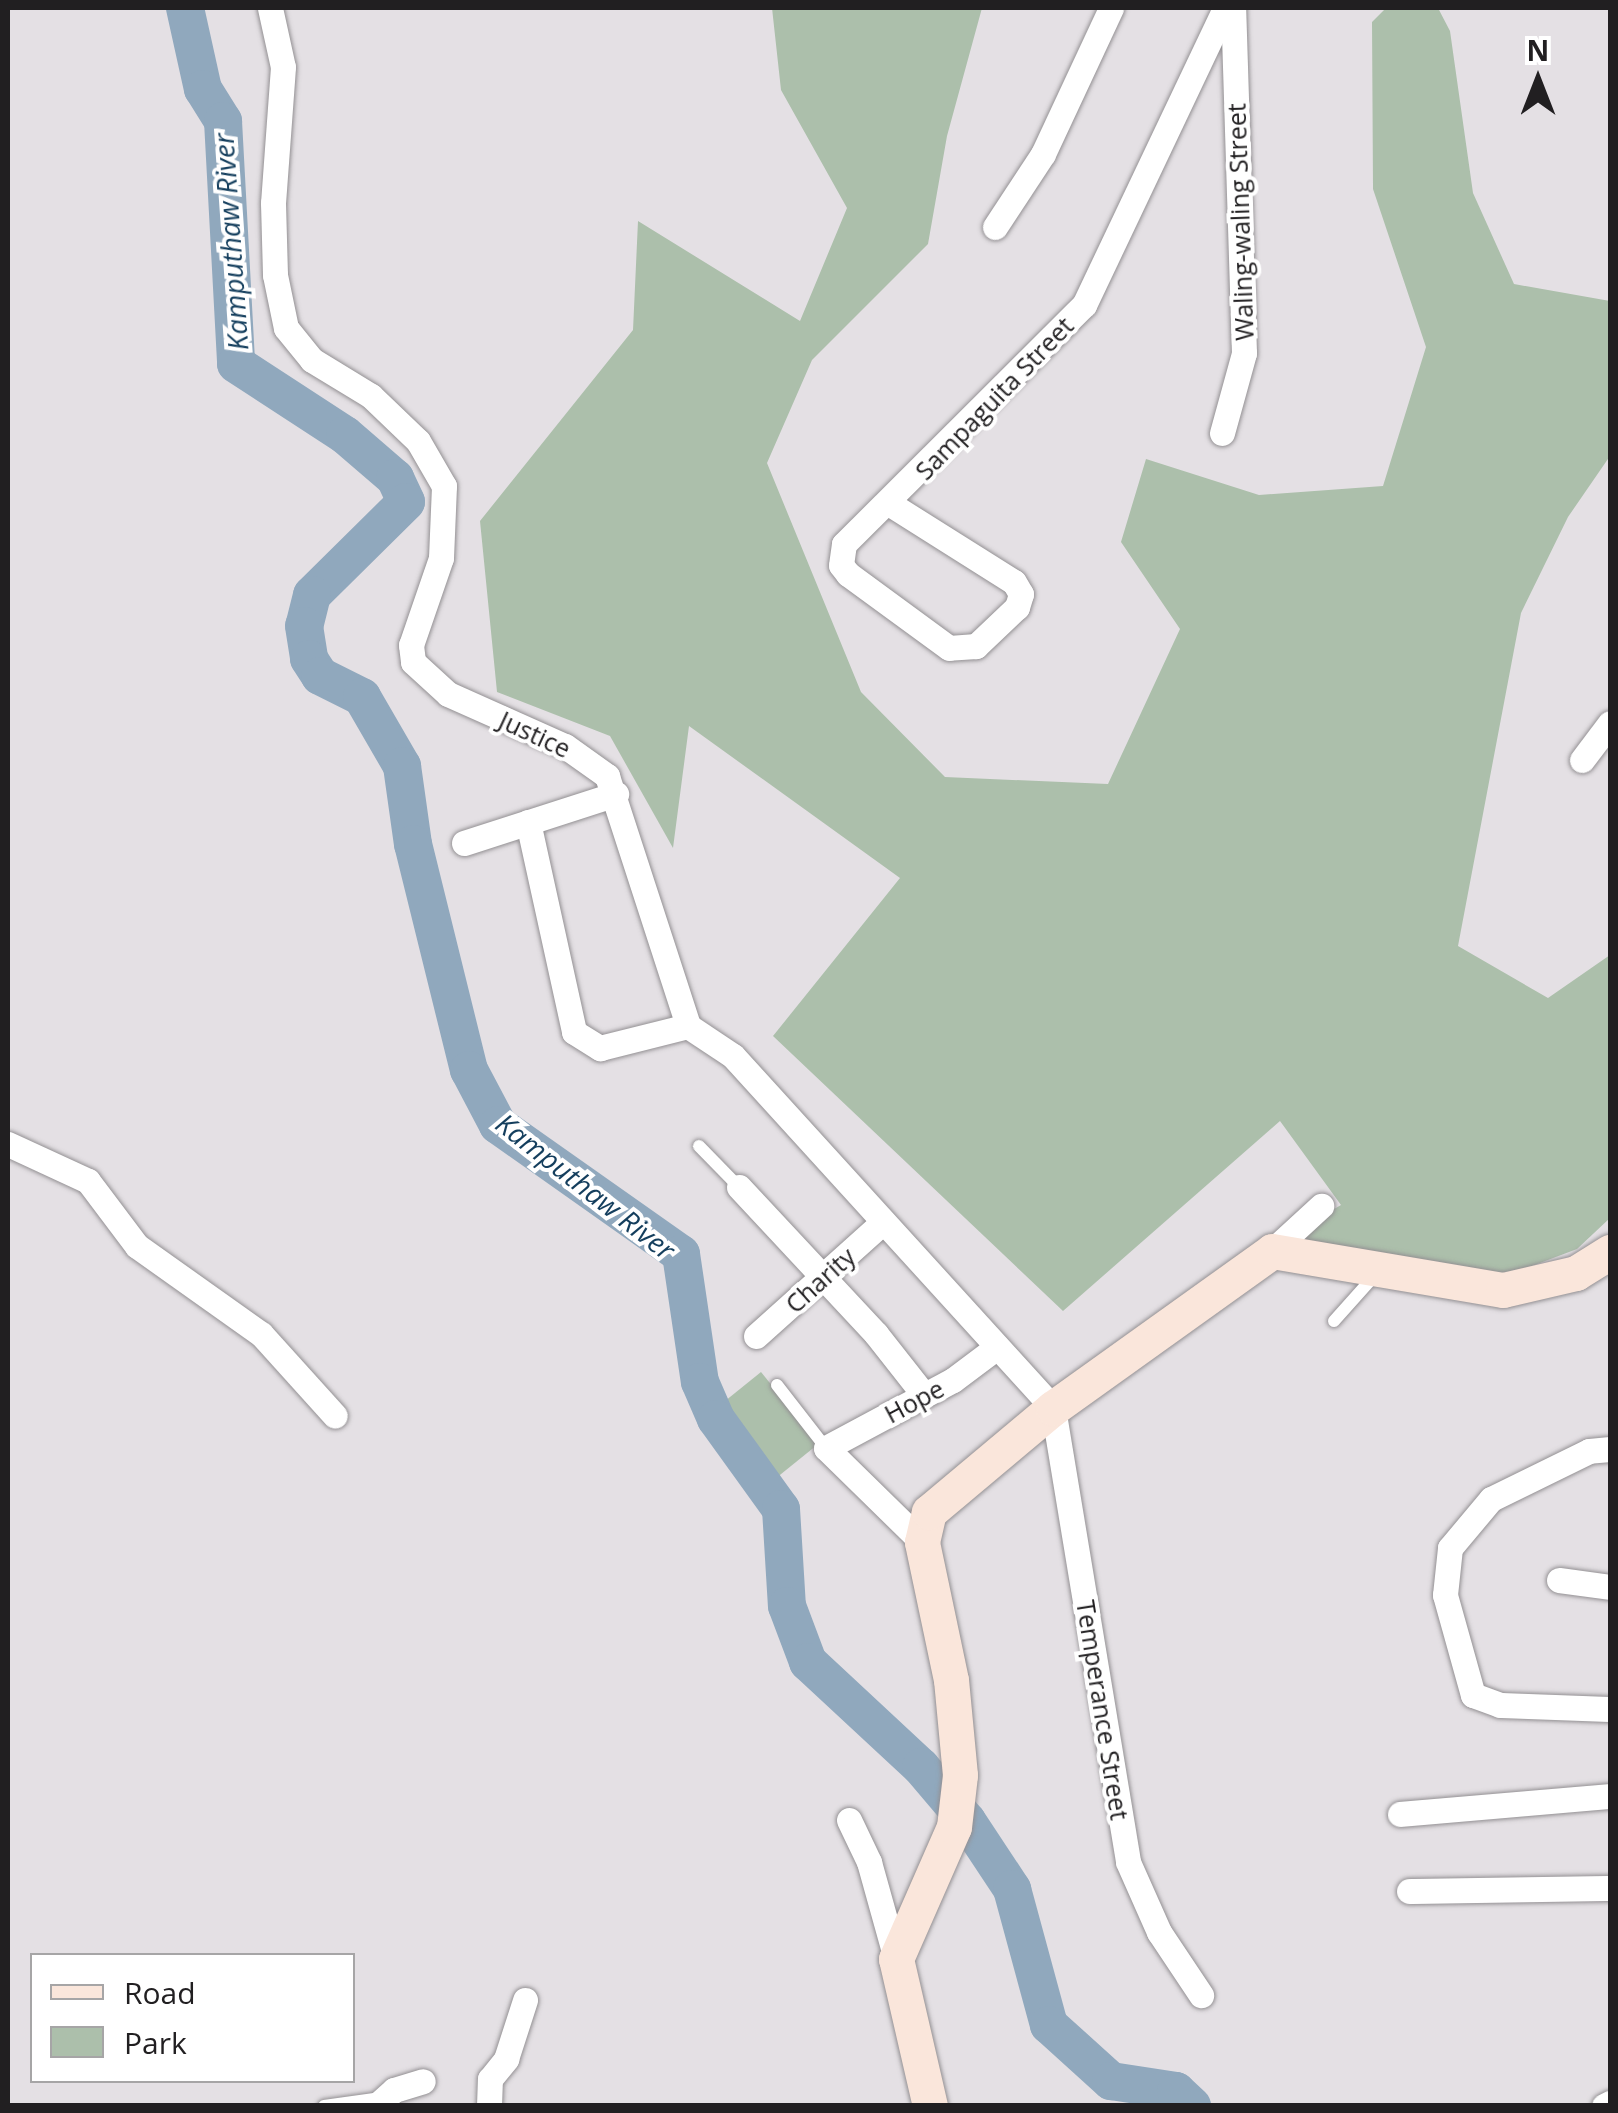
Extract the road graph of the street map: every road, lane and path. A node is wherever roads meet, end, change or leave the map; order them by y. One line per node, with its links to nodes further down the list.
1 (270, 8): 9 (street, Justice)
2 (1111, 8): 4 (street)
3 (1229, 8): 5 (street, Waling-waling Street); 6 (street, Sampaguita Street)
4 (995, 226)
5 (1222, 433)
6 (890, 504): 6 (street, Sampaguita Street)
7 (1610, 723): 8 (street)
8 (1582, 760)
9 (616, 794): 10 (street); 12 (street, Justice)
10 (528, 822): 11 (street); 12 (street)
11 (464, 843)
12 (688, 1026): 17 (street)
13 (8, 1144): 28 (street)
14 (699, 1146): 15 (lane)
15 (739, 1186): 21 (street)
16 (1321, 1206): 18 (street)
17 (883, 1222): 21 (street, Charity); 24 (street)
18 (1272, 1251): 20 (street); 27 (street)
19 (1610, 1252): 20 (street)
20 (1381, 1268): 22 (lane)
21 (822, 1280): 23 (street, Charity); 26 (street)
22 (1334, 1321)
23 (756, 1336)
24 (997, 1347): 26 (street, Hope); 27 (street)
25 (777, 1385): 29 (lane)
26 (924, 1395): 29 (street, Hope)
27 (1053, 1408): 31 (street); 41 (street, Temperance Street)
28 (335, 1416)
29 (826, 1448): 31 (street)
30 (1610, 1449): 34 (street)
31 (922, 1542): 40 (street)
32 (1558, 1580): 33 (street)
33 (1610, 1586)
34 (1610, 1709)
35 (1610, 1796): 36 (street)
36 (1400, 1814)
37 (849, 1820): 40 (street)
38 (1610, 1888): 39 (street)
39 (1409, 1891)
40 (896, 1959): 47 (street)
41 (1201, 1995)
42 (525, 2000): 46 (street)
43 (423, 2081): 44 (street)
44 (378, 2102): 45 (lane)
45 (324, 2106)
46 (489, 2106)
47 (930, 2106)

